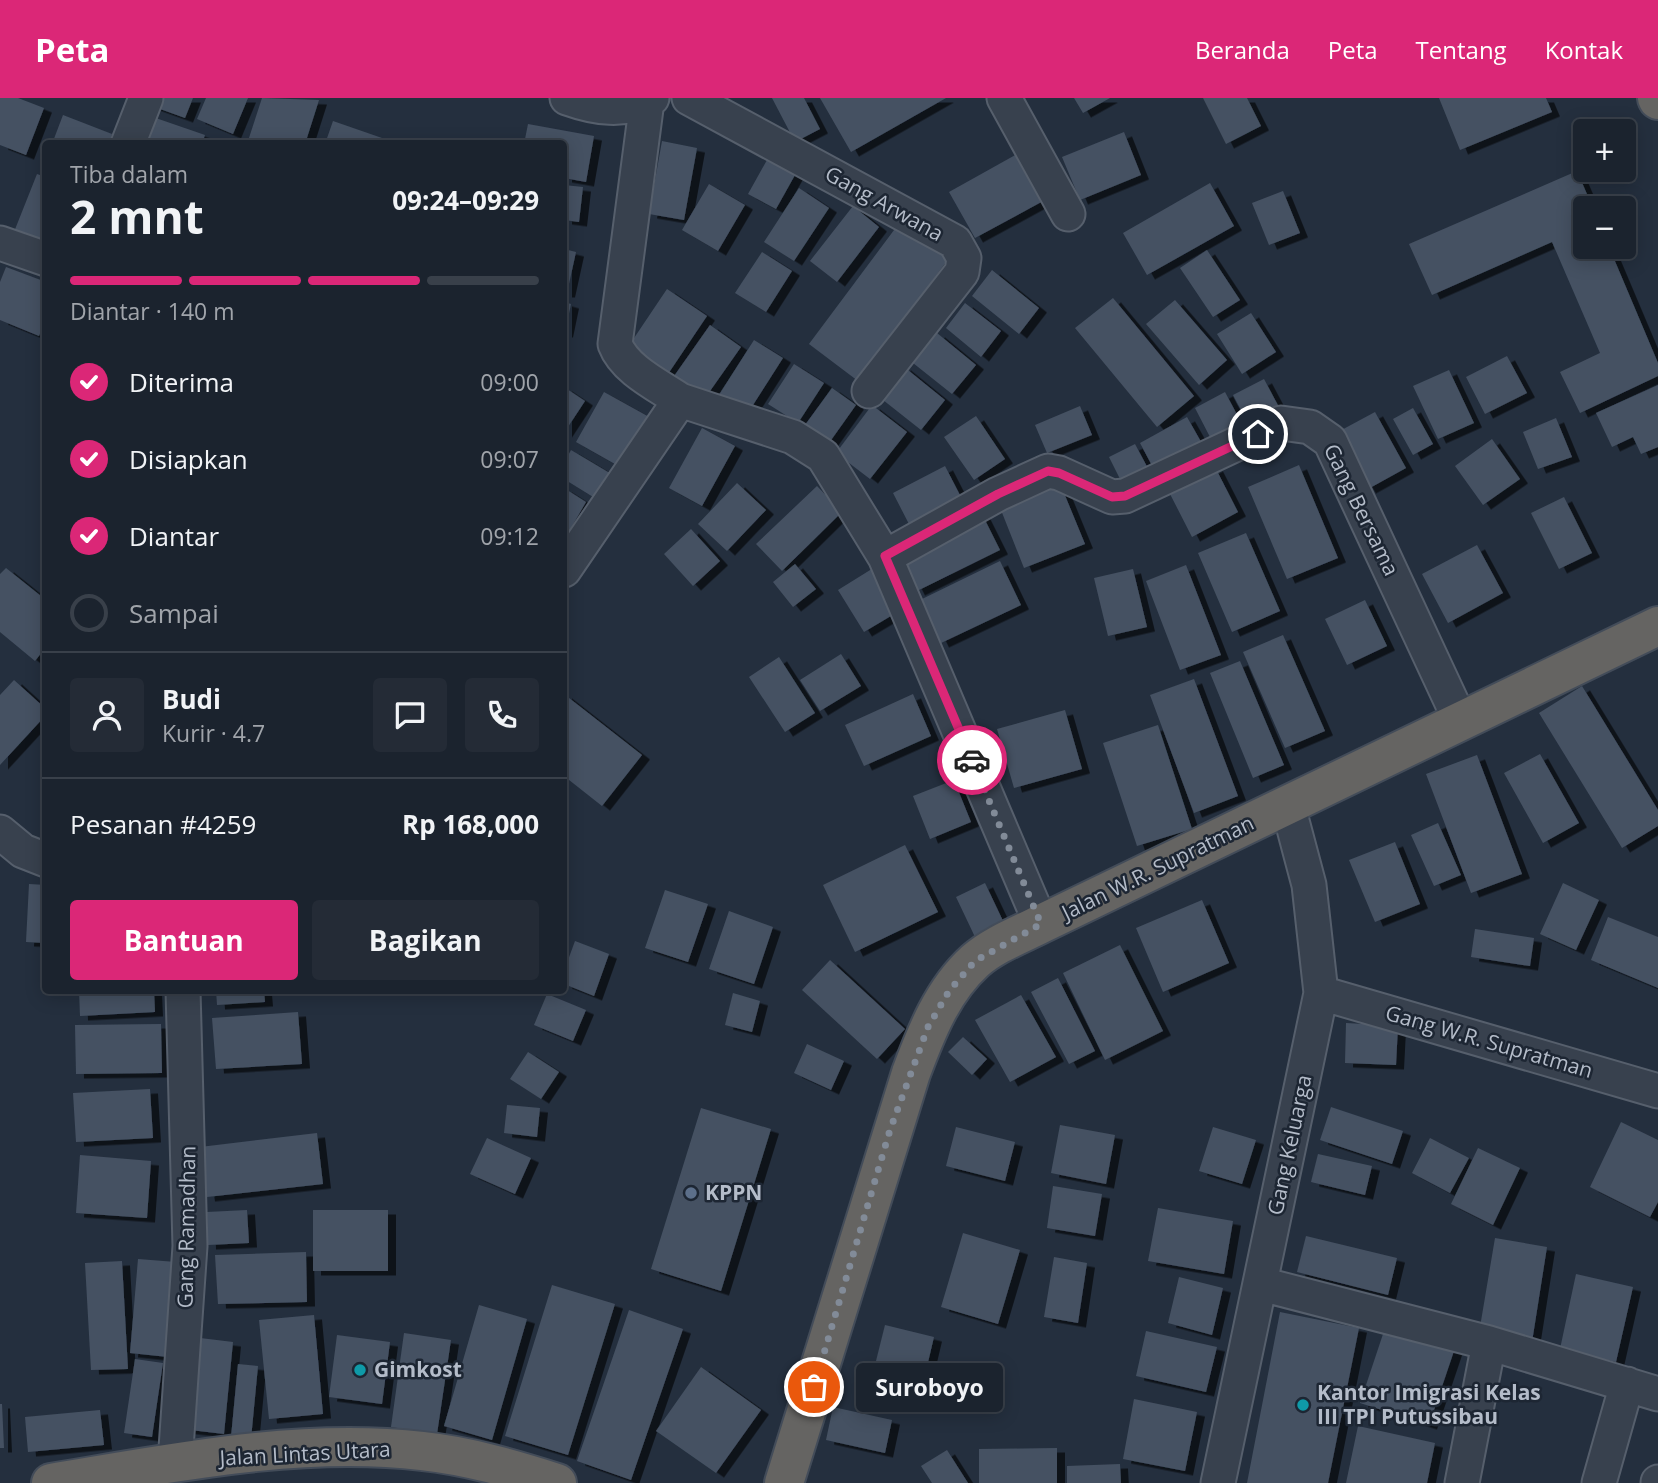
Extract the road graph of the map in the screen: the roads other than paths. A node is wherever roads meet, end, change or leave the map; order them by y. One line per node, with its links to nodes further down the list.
1 (146, 98): 6 (street)
2 (567, 98): 5 (street)
3 (690, 98): 10 (street, Gang Arwana)
4 (1004, 98): 7 (street)
5 (649, 99): 11 (street)
6 (130, 140)
7 (1068, 214)
8 (0, 243): 9 (street)
9 (42, 258)
10 (869, 391)
11 (680, 400): 12 (street); 13 (street)
12 (885, 556): 15 (street, Gang Bersama); 19 (street)
13 (567, 566)
14 (1658, 626): 15 (highway, Jalan W.R. Supratman)
15 (1460, 720): 16 (highway, Jalan W.R. Supratman)
16 (1288, 806): 19 (highway, Jalan W.R. Supratman); 20 (street, Gang Keluarga)
17 (0, 832): 18 (street)
18 (42, 858)
19 (1041, 924): 30 (highway, Jalan W.R. Supratman)
20 (1321, 993): 22 (street, Gang W.R. Supratman); 23 (street, Gang Keluarga)
21 (183, 994): 27 (street, Gang Ramadhan)
22 (1658, 1091)
23 (1261, 1284): 24 (street); 31 (street, Gang Keluarga)
24 (1489, 1343): 25 (street); 32 (street)
25 (1627, 1384): 26 (street); 33 (street)
26 (1658, 1394)
27 (175, 1463): 28 (highway, Jalan Lintas Utara); 29 (highway, Jalan Lintas Utara)
28 (51, 1483)
29 (557, 1483)
30 (784, 1483)
31 (1218, 1483)
32 (1462, 1483)
33 (1599, 1483)

